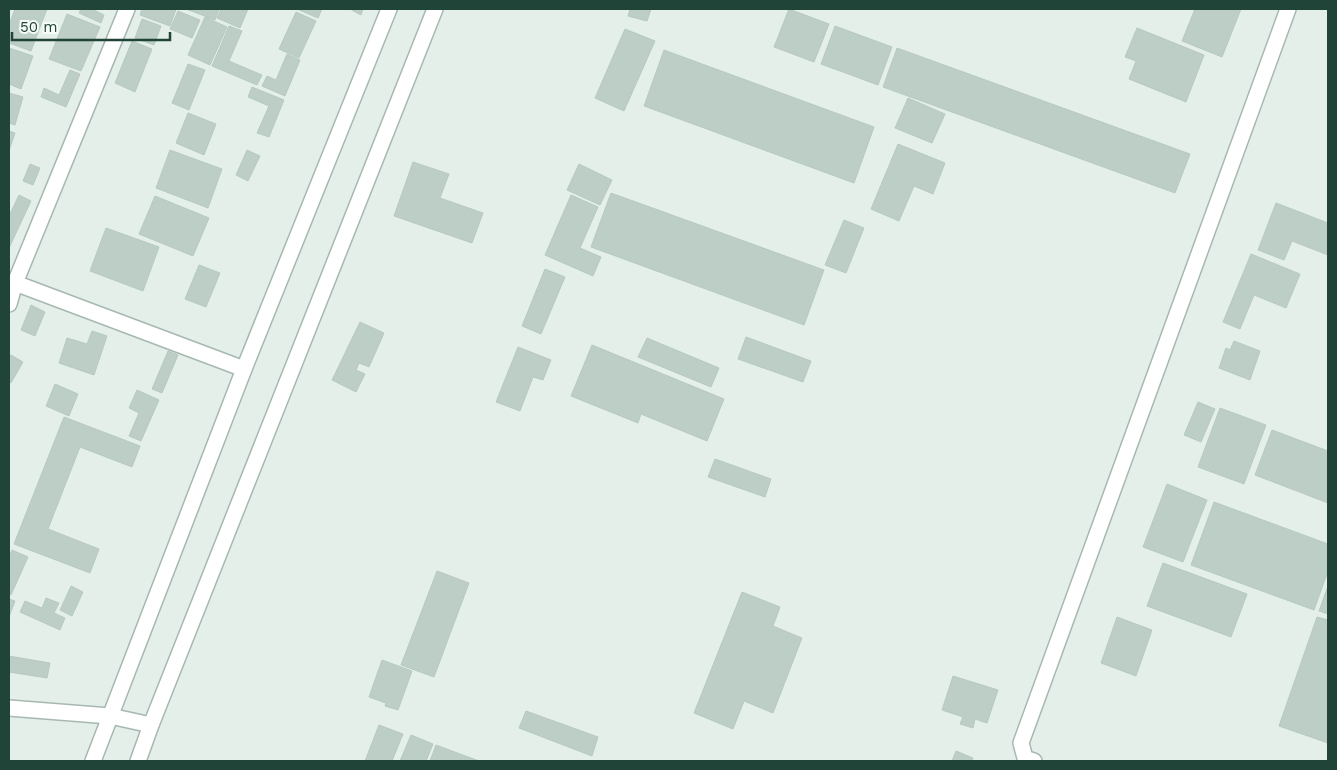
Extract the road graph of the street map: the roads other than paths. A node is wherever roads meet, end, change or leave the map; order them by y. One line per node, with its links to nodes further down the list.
1 (127, 9): 5 (street)
2 (389, 9): 7 (street)
3 (435, 9): 10 (street)
4 (1288, 9): 13 (street)
5 (15, 283): 6 (street); 7 (street)
6 (9, 304)
7 (244, 369): 9 (street)
8 (9, 708): 9 (street)
9 (110, 716): 10 (street); 11 (street)
10 (151, 725): 12 (street)
11 (93, 761)
12 (138, 761)
13 (1034, 761)

